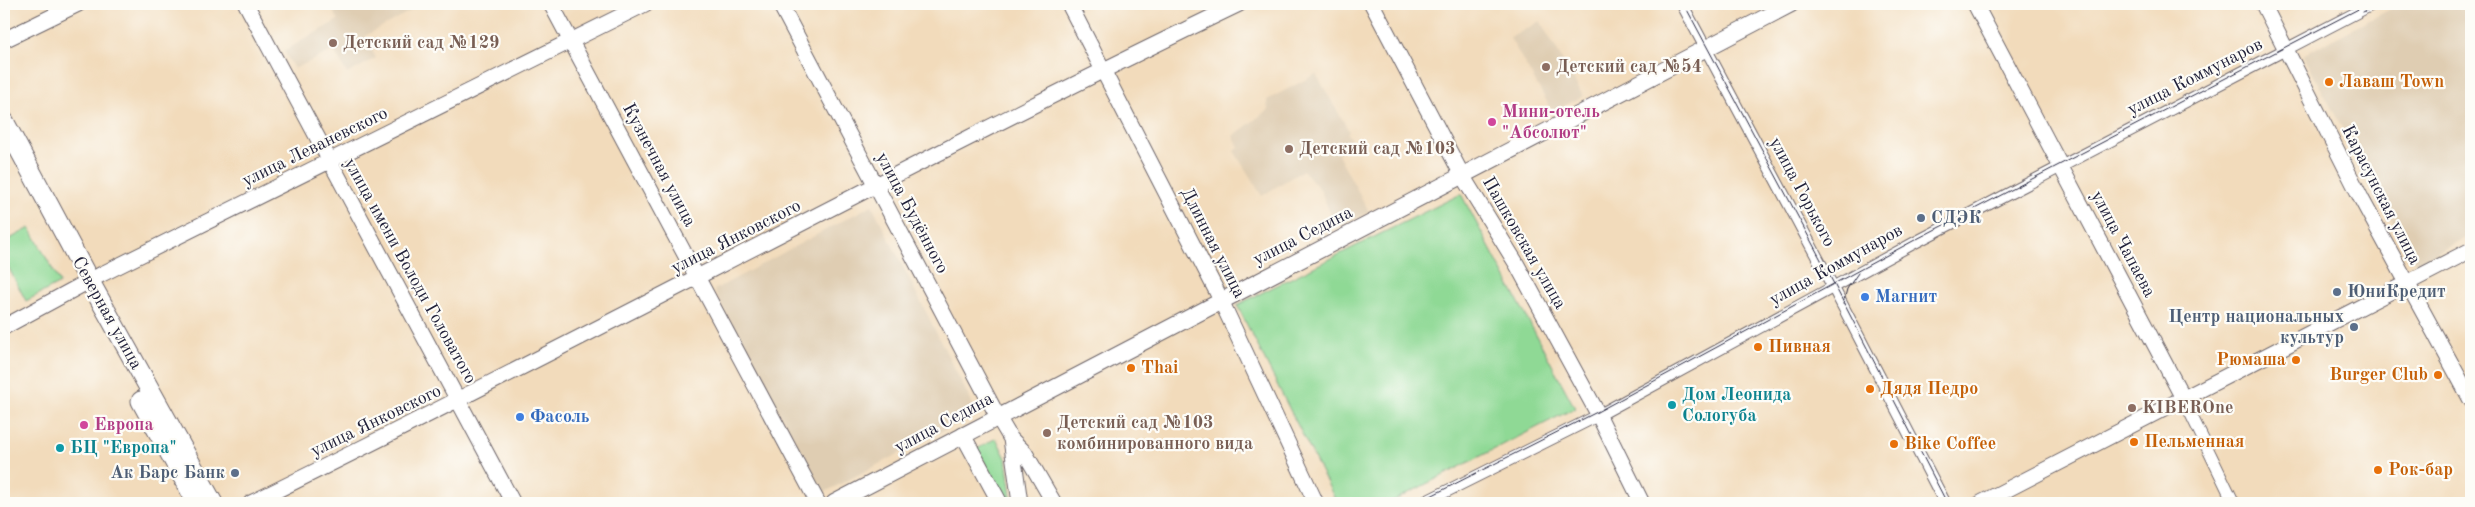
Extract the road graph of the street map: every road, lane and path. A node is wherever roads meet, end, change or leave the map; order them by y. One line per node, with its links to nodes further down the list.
1 (78, 4): 14 (street)
2 (246, 4): 21 (street, улица имени Володи Головатого)
3 (551, 4): 15 (street, Кузнечная улица)
4 (645, 4): 15 (street, улица Леваневского)
5 (780, 4): 24 (street, улица Будённого)
6 (1069, 4): 18 (street, Длинная улица)
7 (1238, 4): 18 (street, улица Янковского)
8 (1372, 4): 23 (street, Пашковская улица)
9 (1682, 4): 16 (street, улица Горького)
10 (1791, 4): 16 (main road, улица Седина)
11 (1975, 4): 22 (street, улица Чапаева)
12 (2262, 4): 17 (street, Карасунская улица)
13 (2373, 4): 17 (street, улица Коммунаров)
14 (4, 40)
15 (570, 40): 21 (street, улица Леваневского); 26 (street, Кузнечная улица)
16 (1706, 49): 23 (main road, улица Седина); 29 (street, улица Горького)
17 (2286, 50): 22 (street, улица Коммунаров); 28 (street, Карасунская улица)
18 (1104, 69): 24 (street, улица Янковского); 30 (street, Длинная улица)
19 (4, 121): 27 (main road, Северная улица)
20 (4, 147): 27 (main road, Северная улица)
21 (329, 162): 27 (street, улица Леваневского); 34 (street, улица имени Володи Головатого)
22 (2060, 166): 29 (street, улица Коммунаров); 32 (street, улица Чапаева)
23 (1463, 177): 30 (main road, улица Седина); 35 (street, Пашковская улица)
24 (876, 185): 26 (street, улица Янковского); 36 (street, улица Будённого)
25 (2471, 250): 28 (street)
26 (698, 278): 34 (street, улица Янковского); 43 (street, Кузнечная улица)
27 (83, 283): 31 (street, улица Леваневского); 39 (main road, Северная улица); 40 (main road, Северная улица)
28 (2407, 284): 32 (street); 33 (street, Карасунская улица)
29 (1833, 287): 35 (street, улица Коммунаров); 51 (street, улица Горького)
30 (1221, 300): 36 (main road, улица Седина); 48 (street, Длинная улица)
31 (4, 327)
32 (2183, 398): 52 (street); 53 (street, улица Чапаева)
33 (2471, 400)
34 (459, 401): 41 (street, улица Янковского); 42 (street, улица имени Володи Головатого)
35 (1599, 415): 49 (street, улица Коммунаров); 50 (street, Пашковская улица)
36 (998, 417): 37 (main road, улица Седина); 38 (street, улица Будённого)
37 (963, 435): 44 (main road, улица Седина); 45 (street)
38 (1011, 439): 46 (street, улица Будённого); 47 (street, улица Будённого)
39 (197, 503)
40 (213, 503)
41 (250, 503)
42 (513, 503)
43 (818, 503)
44 (834, 503)
45 (1000, 503)
46 (1020, 503)
47 (1054, 503)
48 (1316, 503)
49 (1423, 503)
50 (1642, 503)
51 (1945, 503)
52 (1981, 503)
53 (2234, 503)

